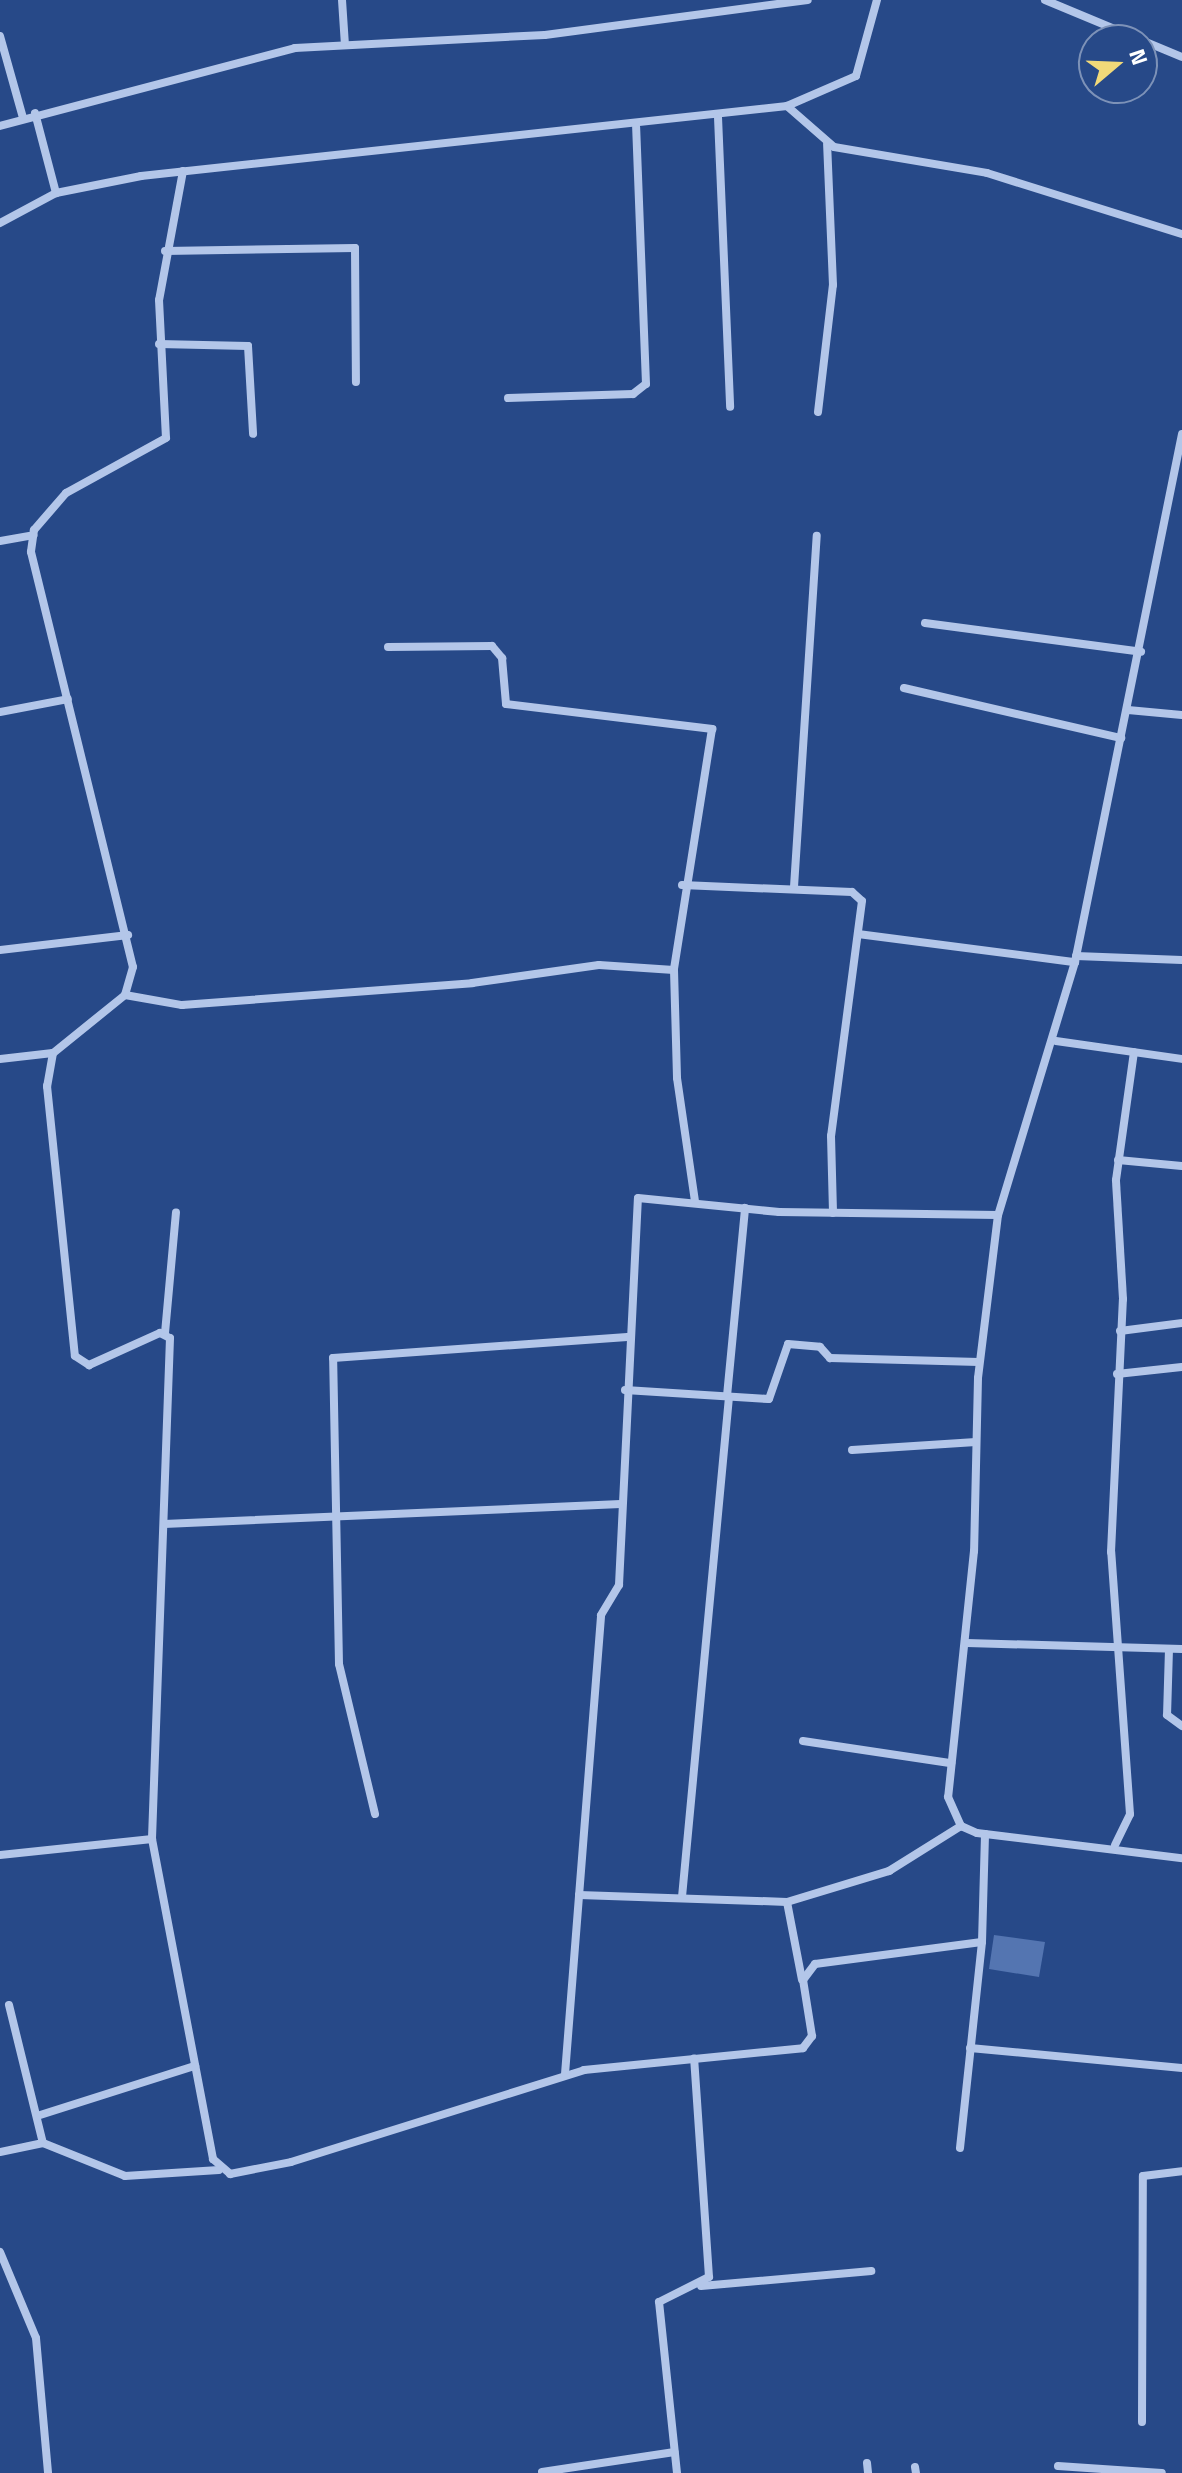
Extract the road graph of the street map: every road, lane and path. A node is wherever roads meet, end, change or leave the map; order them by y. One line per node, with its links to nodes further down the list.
1 (342, 0): 6 (street)
2 (808, 0): 6 (street)
3 (877, 0): 8 (street)
4 (1045, 0): 7 (street)
5 (0, 36): 11 (street)
6 (345, 45): 9 (street)
7 (1182, 57)
8 (787, 106): 10 (street); 14 (street)
9 (35, 113): 11 (street); 16 (street)
10 (718, 117): 13 (street); 23 (street)
11 (23, 118): 12 (street)
12 (0, 126)
13 (636, 127): 15 (street); 22 (street)
14 (827, 144): 18 (street); 24 (street)
15 (183, 171): 16 (street); 19 (street)
16 (56, 193): 17 (street)
17 (0, 223)
18 (1182, 234)
19 (165, 251): 20 (street); 21 (street)
20 (159, 344): 25 (street); 28 (street)
21 (356, 382)
22 (508, 398)
23 (730, 407)
24 (818, 412)
25 (253, 434)
26 (1182, 434): 27 (street)
27 (1177, 494): 33 (street)
28 (33, 535): 30 (street); 35 (street)
29 (817, 536): 41 (street)
30 (0, 541)
31 (925, 623): 33 (street)
32 (388, 647): 40 (street)
33 (1141, 652): 36 (street)
34 (904, 688): 39 (street)
35 (68, 699): 37 (street); 43 (street)
36 (1128, 710): 38 (street); 39 (street)
37 (0, 712)
38 (1182, 715)
39 (1121, 738): 45 (street)
40 (682, 885): 41 (street); 47 (street)
41 (794, 887): 42 (street)
42 (858, 934): 45 (street); 59 (street)
43 (128, 935): 44 (street); 48 (street)
44 (0, 950)
45 (1075, 959): 46 (street); 49 (street)
46 (1182, 960)
47 (674, 970): 48 (street); 56 (street)
48 (125, 995): 51 (street)
49 (1056, 1041): 50 (street); 60 (street)
50 (1134, 1052): 53 (street); 54 (street)
51 (53, 1053): 52 (street); 63 (street)
52 (0, 1059)
53 (1182, 1059)
54 (1118, 1160): 55 (street); 62 (street)
55 (1182, 1166)
56 (695, 1202): 57 (street); 64 (street)
57 (745, 1208): 59 (street); 69 (street)
58 (176, 1213): 63 (street)
59 (833, 1213): 60 (street)
60 (998, 1215): 65 (street)
61 (1182, 1323): 62 (street)
62 (1120, 1331): 67 (street)
63 (165, 1333): 74 (street)
64 (627, 1337): 68 (street); 73 (street)
65 (979, 1362): 69 (street); 70 (street)
66 (1182, 1367): 67 (street)
67 (1117, 1374): 76 (street)
68 (625, 1390): 69 (street); 72 (street)
69 (728, 1396): 90 (street)
70 (976, 1442): 71 (street); 75 (street)
71 (852, 1450)
72 (621, 1504): 73 (street); 89 (street)
73 (338, 1520): 74 (street); 82 (street)
74 (164, 1524): 85 (street)
75 (967, 1643): 76 (street); 81 (street)
76 (1123, 1647): 77 (street); 86 (street)
77 (1169, 1649): 78 (street); 79 (street)
78 (1182, 1649)
79 (1182, 1726)
80 (803, 1741): 81 (street)
81 (951, 1763): 83 (street)
82 (375, 1814)
83 (961, 1826): 84 (street); 91 (street)
84 (985, 1834): 86 (street); 92 (street)
85 (152, 1839): 87 (street); 97 (street)
86 (1115, 1845): 88 (street)
87 (0, 1855)
88 (1182, 1858)
89 (579, 1895): 90 (street); 99 (street)
90 (682, 1897): 91 (street)
91 (787, 1902): 93 (street)
92 (982, 1942): 93 (street); 95 (street)
93 (803, 1980): 96 (street)
94 (9, 2005): 100 (street)
95 (970, 2048): 98 (street); 102 (street)
96 (694, 2059): 99 (street); 108 (street)
97 (195, 2066): 100 (street); 104 (street)
98 (1182, 2068)
99 (565, 2074): 104 (street)
100 (37, 2116): 101 (street)
101 (43, 2143): 103 (street); 104 (street)
102 (960, 2148)
103 (0, 2152)
104 (219, 2170)
105 (1182, 2171): 109 (street)
106 (0, 2252): 113 (street)
107 (871, 2271): 108 (street)
108 (701, 2286): 110 (street)
109 (1142, 2422)
110 (675, 2452): 112 (street); 114 (street)
111 (1058, 2466): 115 (street)
112 (542, 2472)
113 (48, 2473)
114 (677, 2473)
115 (1162, 2473)

